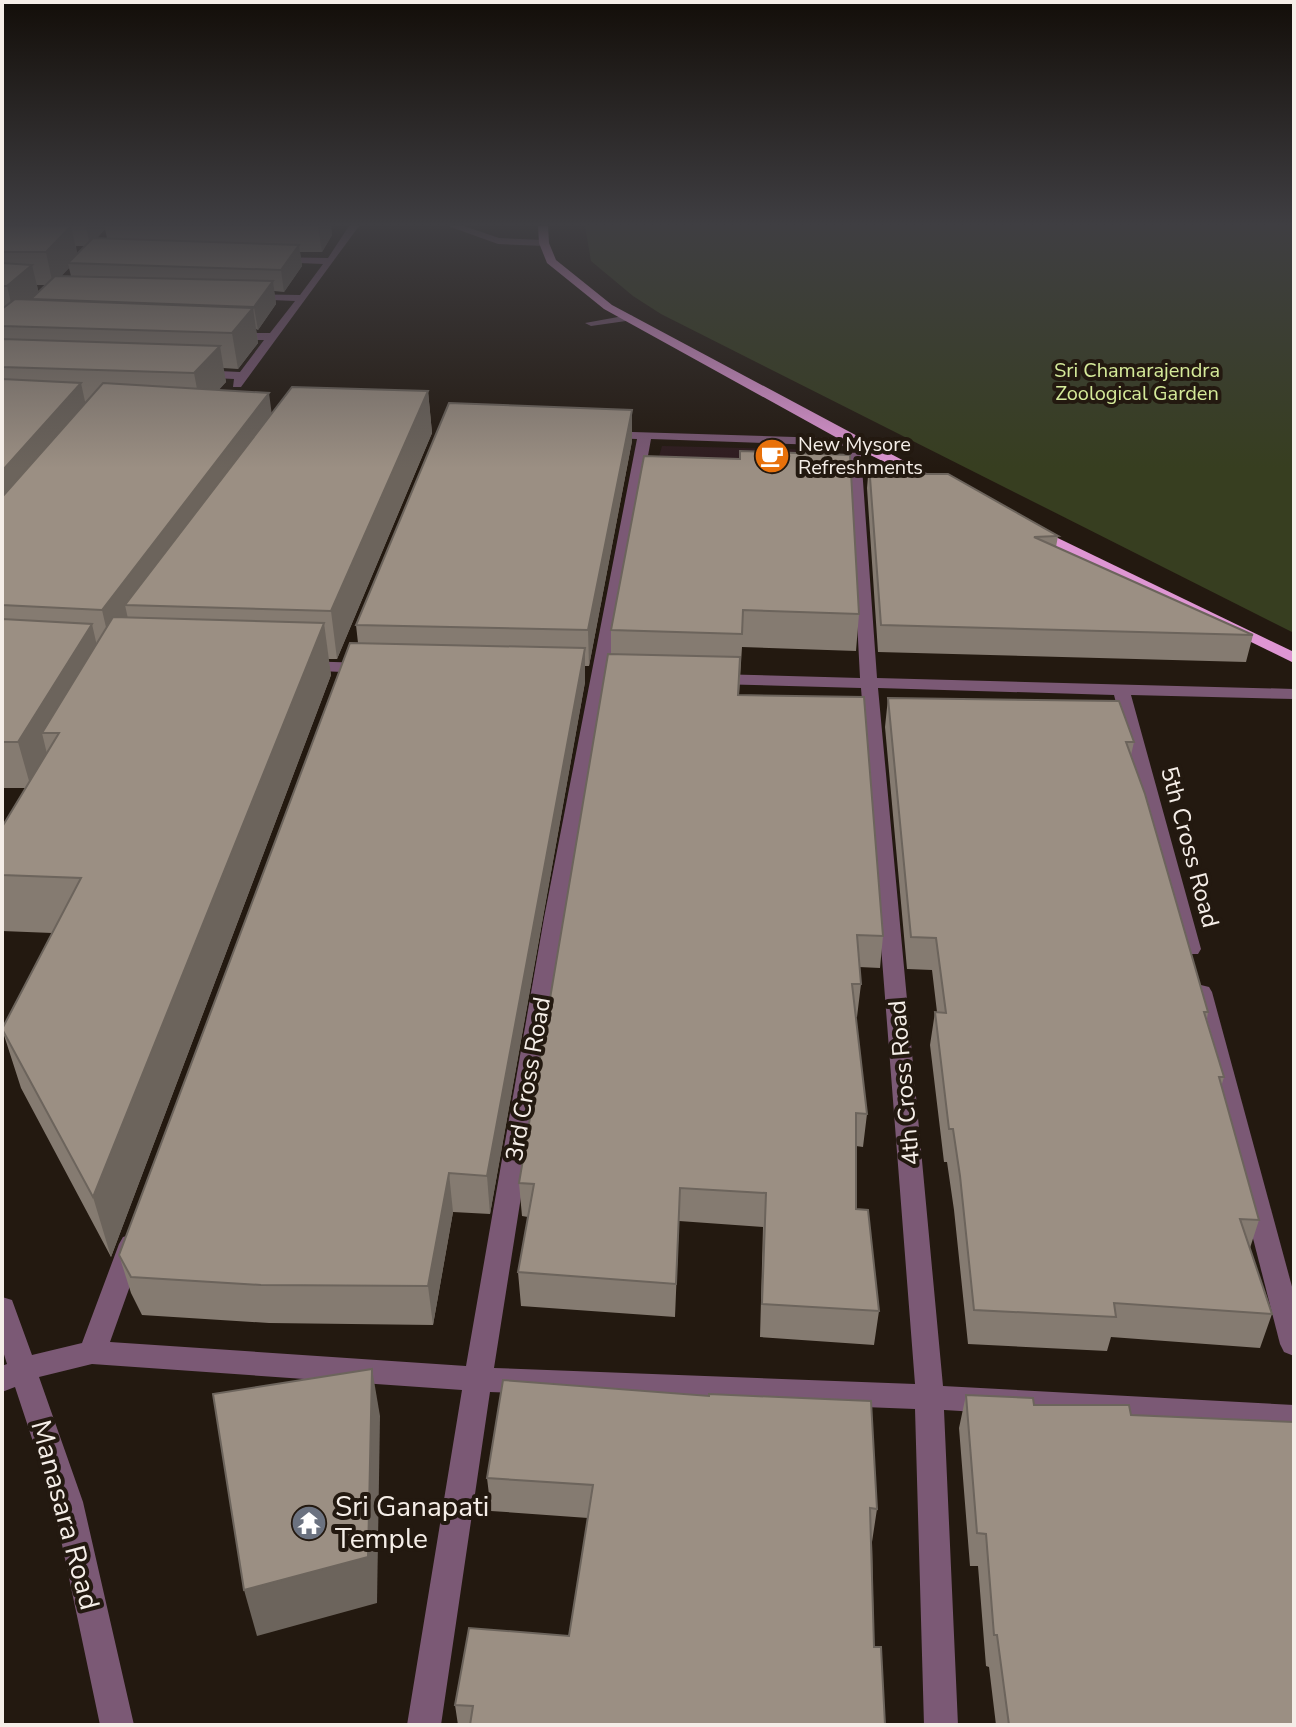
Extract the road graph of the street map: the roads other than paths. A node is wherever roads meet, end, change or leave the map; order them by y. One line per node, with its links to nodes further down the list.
1 (295, 307): 6 (street)
2 (612, 307): 3 (main road)
3 (629, 318): 4 (street); 12 (main road)
4 (591, 323)
5 (224, 335): 6 (street)
6 (271, 337): 8 (street)
7 (184, 374): 8 (street)
8 (244, 376): 9 (street)
9 (223, 398)
10 (584, 433): 11 (street)
11 (645, 435): 12 (street); 27 (street, 3rd Cross Road)
12 (855, 442): 13 (main road); 19 (street, 4th Cross Road)
13 (954, 491)
14 (1025, 526): 15 (main road)
15 (1294, 658)
16 (285, 666): 17 (street)
17 (376, 669)
18 (702, 678): 19 (street)
19 (869, 682): 20 (street); 28 (street, 4th Cross Road)
20 (1121, 689): 21 (street); 24 (street, 5th Cross Road)
21 (1294, 694)
22 (142, 1218): 25 (street)
23 (2, 1308): 26 (street, Manasara Road)
24 (1294, 1344)
25 (92, 1352): 26 (street); 27 (street)
26 (12, 1374): 30 (street, Manasara Road)
27 (477, 1379): 28 (street); 31 (street, 3rd Cross Road)
28 (928, 1397): 29 (street); 32 (street, 4th Cross Road)
29 (1294, 1418)
30 (117, 1725)
31 (424, 1725)
32 (941, 1725)

